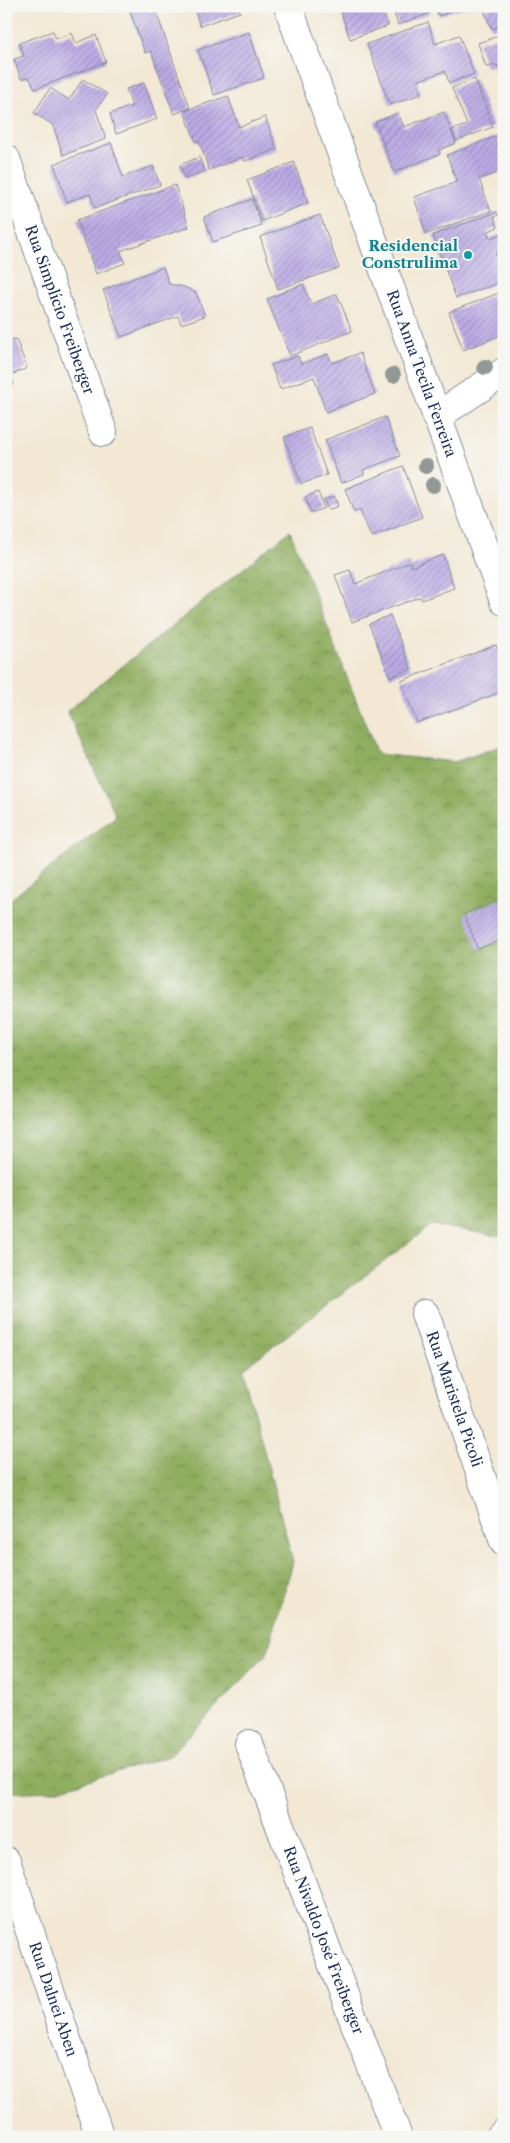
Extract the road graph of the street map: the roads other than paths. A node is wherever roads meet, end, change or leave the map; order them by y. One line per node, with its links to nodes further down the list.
1 (288, 6): 4 (street, Rua Anna Tecila Ferreira)
2 (6, 159): 5 (street, Rua Simplício Freiberger)
3 (504, 372): 4 (street)
4 (436, 417): 6 (street, Rua Anna Tecila Ferreira)
5 (103, 432)
6 (504, 601)
7 (425, 1314): 8 (street, Rua Maristela Picoli)
8 (504, 1542)
9 (249, 1744): 13 (street, Rua Nivaldo José Freiberger)
10 (6, 1861): 12 (street, Rua Dalnei Aben)
11 (504, 2133): 14 (street)
12 (100, 2137)
13 (398, 2137)
14 (500, 2137)

